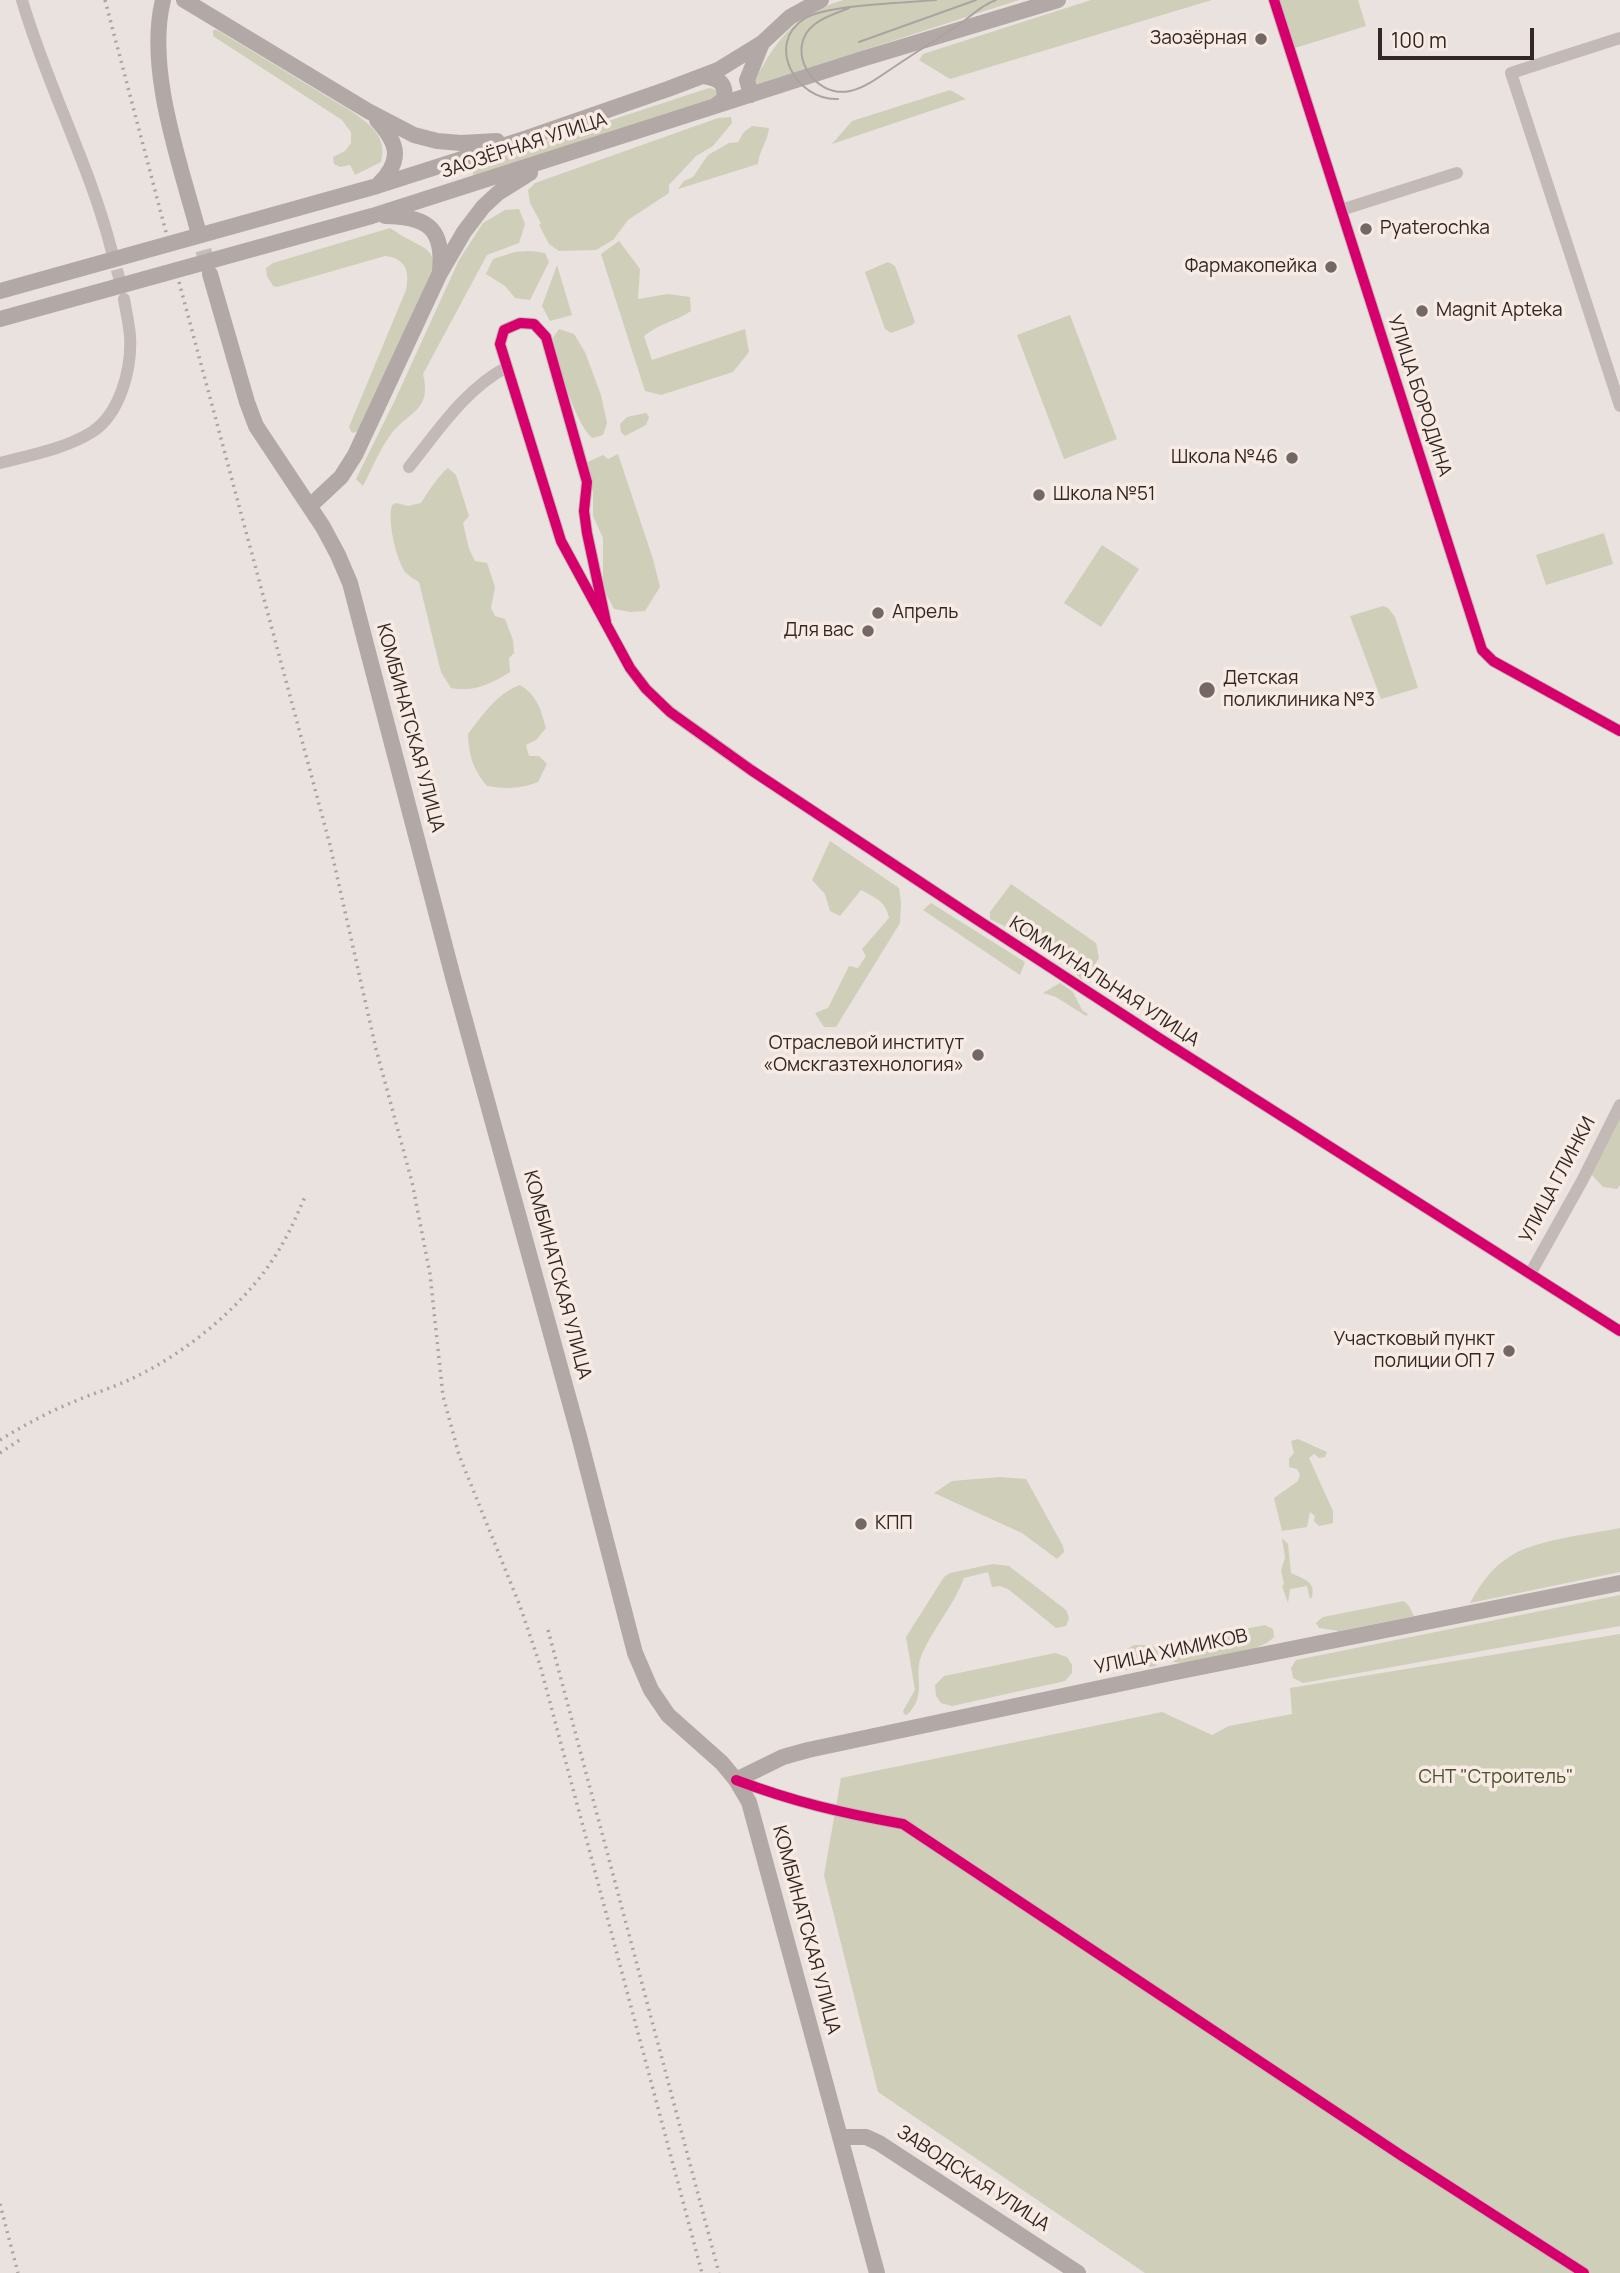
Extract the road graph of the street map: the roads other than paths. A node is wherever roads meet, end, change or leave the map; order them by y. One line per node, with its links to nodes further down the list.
1 (22, 0): 20 (street)
2 (163, 0): 19 (main road)
3 (184, 0): 12 (main road)
4 (821, 0): 8 (main road, ЗАОЗЁРНАЯ УЛИЦА)
5 (1058, 0): 10 (main road, ЗАОЗЁРНАЯ УЛИЦА)
6 (1274, 0): 17 (street, УЛИЦА БОРОДИНА)
7 (1620, 38): 27 (street)
8 (762, 43): 9 (main road, ЗАОЗЁРНАЯ УЛИЦА); 10 (main road)
9 (703, 76): 11 (main road); 13 (main road, ЗАОЗЁРНАЯ УЛИЦА)
10 (751, 95): 11 (main road, ЗАОЗЁРНАЯ УЛИЦА)
11 (715, 106): 14 (main road, ЗАОЗЁРНАЯ УЛИЦА)
12 (368, 111): 13 (main road); 16 (main road)
13 (527, 138): 16 (main road, ЗАОЗЁРНАЯ УЛИЦА)
14 (555, 159): 18 (main road, ЗАОЗЁРНАЯ УЛИЦА); 22 (main road)
15 (1457, 173): 17 (street)
16 (377, 186): 23 (main road, ЗАОЗЁРНАЯ УЛИЦА)
17 (1341, 211): 32 (street, УЛИЦА БОРОДИНА)
18 (372, 216): 22 (main road); 25 (main road, ЗАОЗЁРНАЯ УЛИЦА)
19 (197, 227)
20 (112, 252)
21 (210, 274): 30 (main road, КОМБИНАТСКАЯ УЛИЦА)
22 (439, 275): 30 (main road)
23 (0, 291)
24 (124, 299): 28 (street)
25 (0, 319)
26 (507, 366): 29 (street); 31 (street, КОММУНАЛЬНАЯ УЛИЦА); 31 (street, КОММУНАЛЬНАЯ УЛИЦА)
27 (1620, 406)
28 (0, 463)
29 (409, 467)
30 (310, 506): 37 (main road, КОМБИНАТСКАЯ УЛИЦА)
31 (606, 622): 34 (street, КОММУНАЛЬНАЯ УЛИЦА)
32 (1620, 731)
33 (1620, 1105): 34 (street, УЛИЦА ГЛИНКИ)
34 (1530, 1274): 35 (street, КОММУНАЛЬНАЯ УЛИЦА)
35 (1620, 1331)
36 (1620, 1583): 37 (main road, УЛИЦА ХИМИКОВ)
37 (736, 1780): 38 (main road, КОМБИНАТСКАЯ УЛИЦА); 41 (street)
38 (840, 2137): 39 (main road, КОМБИНАТСКАЯ УЛИЦА); 40 (main road, ЗАВОДСКАЯ УЛИЦА)
39 (877, 2273)
40 (1078, 2273)
41 (1584, 2273)

